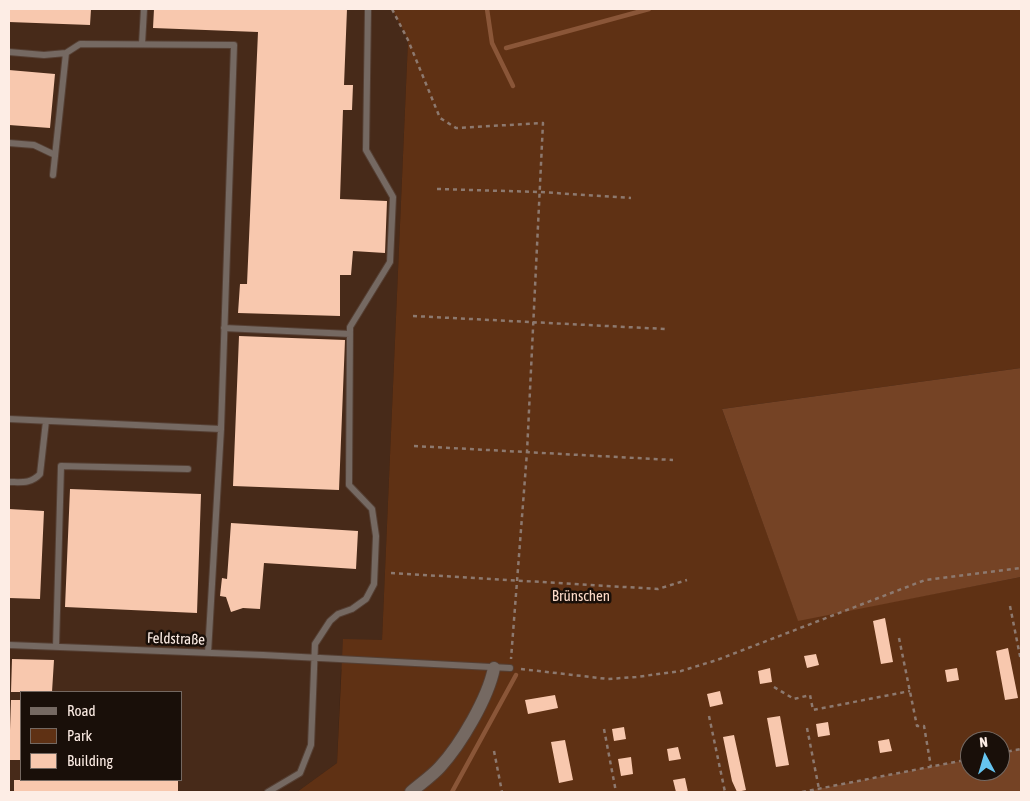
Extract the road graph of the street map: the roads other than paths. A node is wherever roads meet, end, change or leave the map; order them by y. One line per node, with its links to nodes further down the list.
1 (144, 9): 3 (lane)
2 (368, 9): 10 (lane)
3 (142, 44): 5 (lane); 9 (lane)
4 (9, 52): 5 (lane)
5 (66, 53): 7 (lane)
6 (9, 143): 7 (lane)
7 (55, 155): 8 (lane)
8 (53, 175)
9 (224, 328): 10 (lane); 13 (lane)
10 (350, 334): 19 (lane)
11 (9, 419): 12 (lane)
12 (46, 421): 13 (lane); 15 (lane)
13 (221, 430): 18 (lane)
14 (188, 469): 17 (lane)
15 (9, 482)
16 (9, 645): 17 (lane, Feldstraße)
17 (56, 647): 18 (lane, Feldstraße)
18 (208, 652): 19 (lane, Feldstraße)
19 (313, 658): 20 (lane, Feldstraße); 22 (lane)
20 (494, 668): 21 (lane, Feldstraße); 23 (street)
21 (510, 668)
22 (268, 792)
23 (410, 792)

